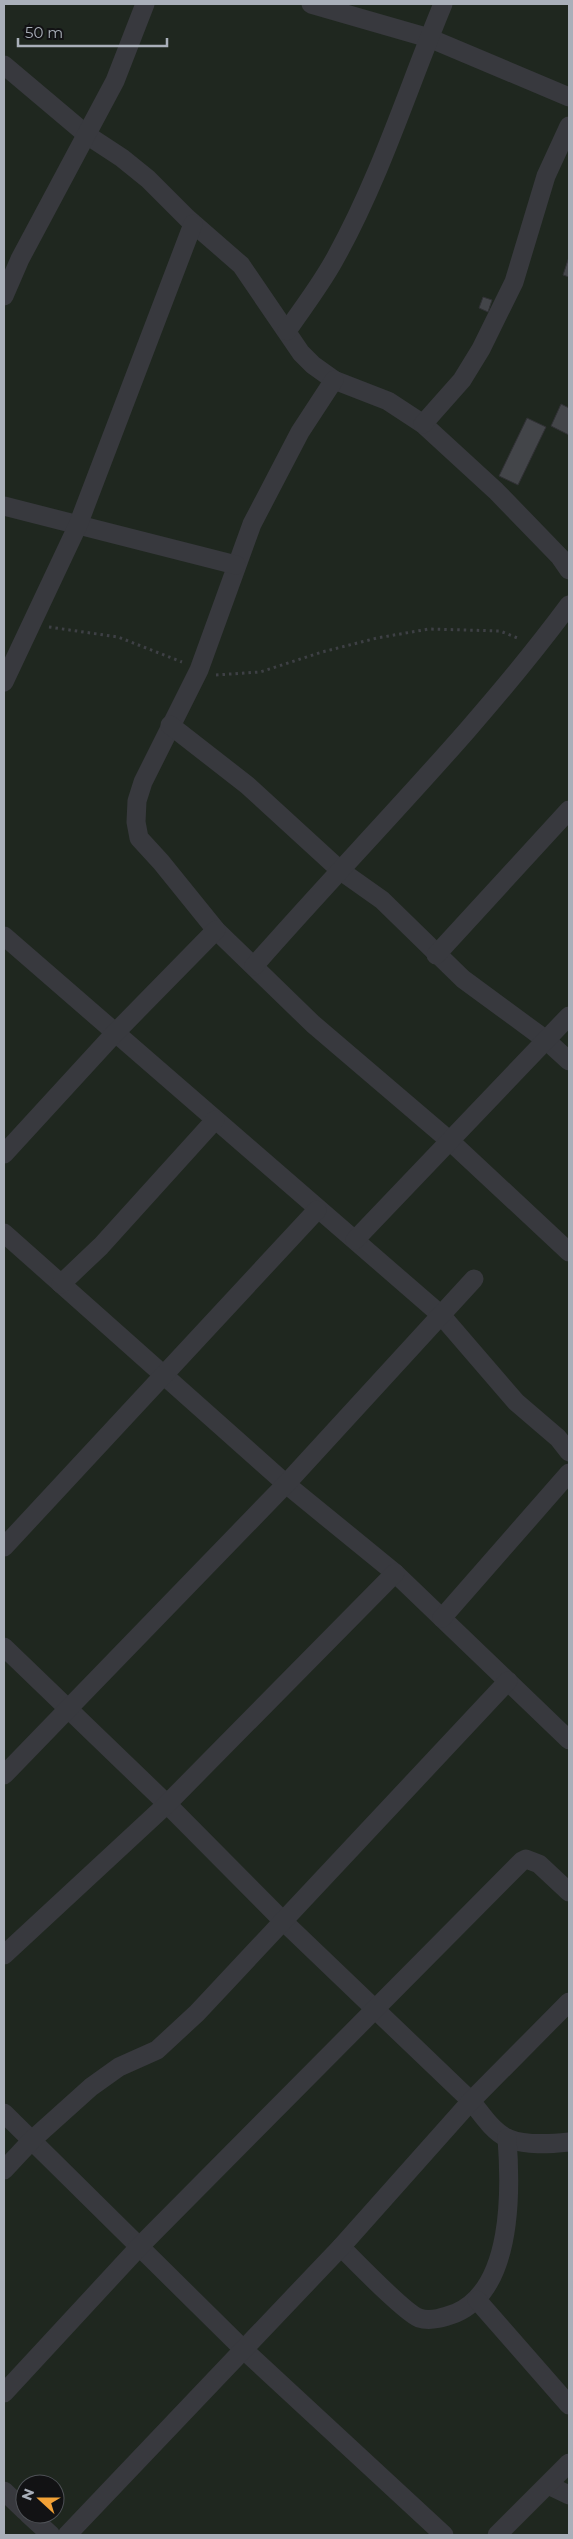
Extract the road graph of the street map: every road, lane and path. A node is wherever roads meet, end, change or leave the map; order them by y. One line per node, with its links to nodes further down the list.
1 (145, 4): 8 (street)
2 (311, 4): 4 (street)
3 (443, 4): 4 (street)
4 (429, 38): 6 (street); 11 (street)
5 (4, 64): 8 (street)
6 (569, 97)
7 (569, 126): 13 (street)
8 (86, 135): 9 (street); 10 (street)
9 (193, 224): 11 (street); 15 (street)
10 (4, 296)
11 (287, 331): 12 (street)
12 (334, 380): 13 (street); 16 (street)
13 (423, 424): 17 (street)
14 (4, 506): 15 (street)
15 (78, 525): 16 (street); 19 (street)
16 (236, 565): 21 (street)
17 (569, 570)
18 (569, 605): 20 (street)
19 (30, 624): 21 (path); 22 (street)
20 (539, 646): 21 (path); 25 (street)
21 (199, 670): 23 (street)
22 (4, 682)
23 (170, 725): 25 (street); 26 (street)
24 (569, 810): 28 (street)
25 (341, 871): 28 (street); 29 (street)
26 (216, 930): 29 (street); 31 (street)
27 (4, 936): 31 (street)
28 (436, 955): 32 (street)
29 (254, 966): 35 (street)
30 (569, 1016): 32 (street)
31 (115, 1033): 34 (street); 36 (street)
32 (546, 1040): 33 (street); 35 (street)
33 (569, 1061)
34 (215, 1120): 37 (street); 42 (street)
35 (450, 1141): 39 (street); 40 (street)
36 (4, 1154)
37 (318, 1210): 39 (street); 44 (street)
38 (4, 1233): 42 (street)
39 (355, 1240): 43 (street)
40 (569, 1252)
41 (474, 1278): 43 (street)
42 (61, 1284): 44 (street)
43 (441, 1315): 45 (street); 47 (street)
44 (162, 1376): 47 (street); 48 (street)
45 (569, 1452)
46 (569, 1473): 50 (street)
47 (286, 1484): 49 (street); 53 (street)
48 (4, 1547)
49 (396, 1572): 50 (street); 56 (street)
50 (442, 1618): 52 (street)
51 (4, 1647): 53 (street)
52 (508, 1681): 54 (street); 58 (street)
53 (67, 1710): 55 (street); 56 (street)
54 (565, 1728)
55 (4, 1775)
56 (167, 1804): 58 (street); 59 (street)
57 (569, 1892): 61 (street)
58 (283, 1921): 61 (street); 65 (street)
59 (4, 1954)
60 (569, 2002): 62 (street)
61 (376, 2010): 62 (street); 68 (street)
62 (472, 2101): 64 (street); 69 (street)
63 (4, 2113): 65 (street)
64 (507, 2138): 66 (street); 70 (street)
65 (32, 2140): 67 (street); 68 (street)
66 (569, 2142)
67 (4, 2170)
68 (140, 2246): 71 (street); 72 (street)
69 (341, 2247): 70 (street); 71 (street)
70 (477, 2300): 73 (street)
71 (244, 2350): 81 (street); 82 (street)
72 (4, 2392)
73 (569, 2405)
74 (569, 2463): 75 (street)
75 (548, 2485): 77 (street); 83 (street)
76 (4, 2491): 78 (street)
77 (569, 2495)
78 (15, 2501)
79 (39, 2524): 80 (street)
80 (51, 2535)
81 (67, 2535)
82 (444, 2535)
83 (498, 2535)

